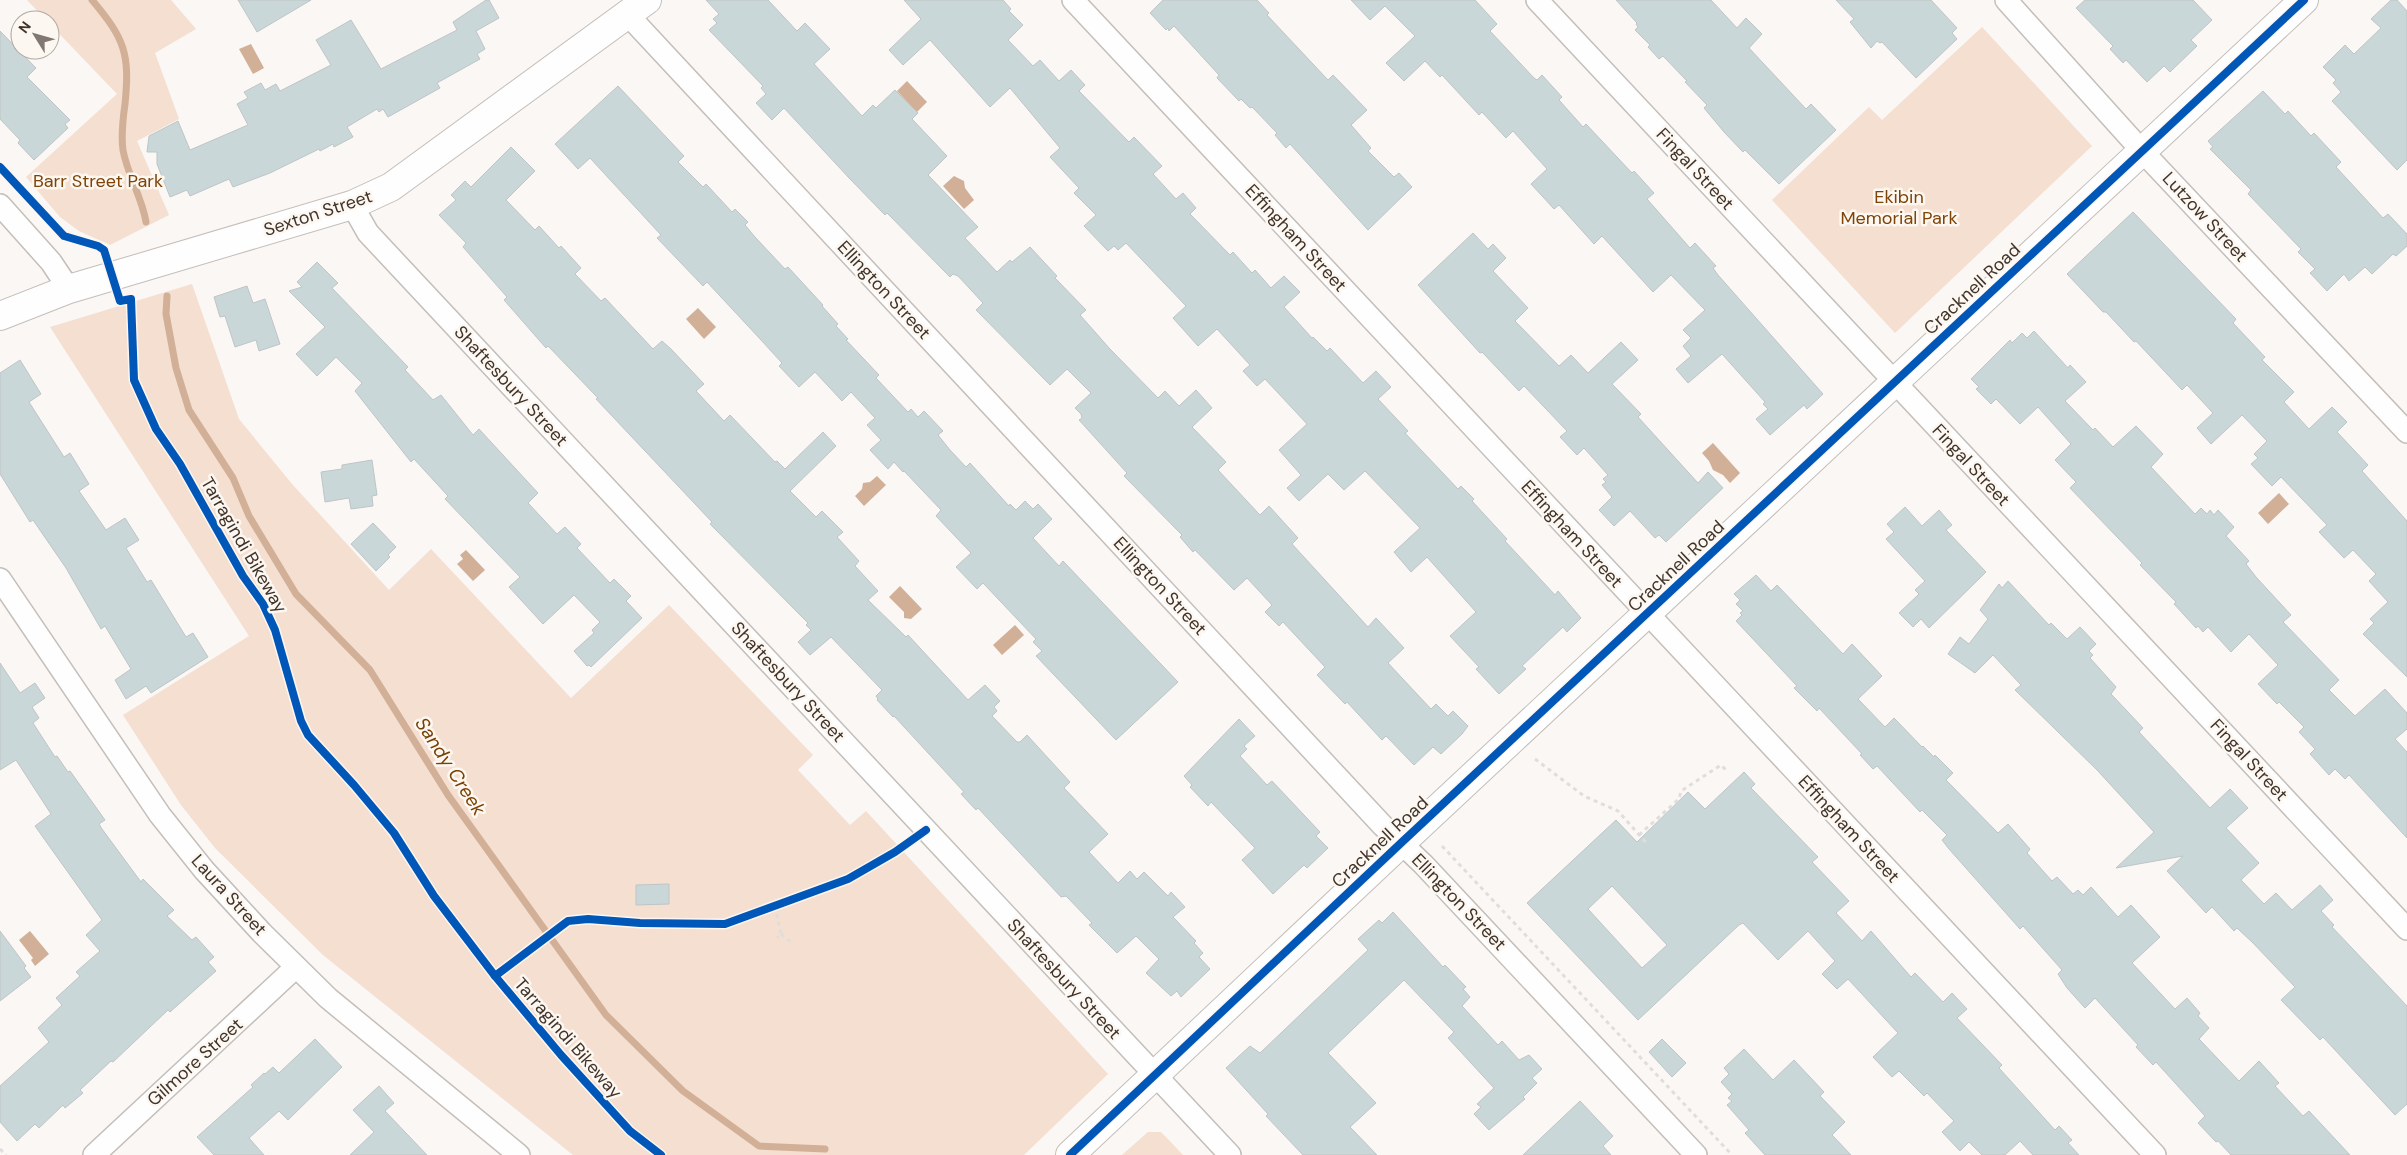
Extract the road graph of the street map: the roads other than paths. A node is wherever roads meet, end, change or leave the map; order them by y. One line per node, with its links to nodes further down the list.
1 (1072, 0): 14 (street, Effingham Street)
2 (1537, 0): 11 (street, Fingal Street)
3 (2006, 0): 6 (street, Lutzow Street)
4 (2304, 0): 6 (street, Cracknell Road)
5 (637, 7): 8 (street, Sexton Street); 15 (street, Ellington Street)
6 (2142, 151): 11 (street, Cracknell Road); 12 (street, Lutzow Street)
7 (0, 205): 9 (street)
8 (352, 205): 9 (street, Sexton Street); 18 (street, Shaftesbury Street)
9 (69, 289): 10 (street, Sexton Street)
10 (0, 316)
11 (1894, 383): 14 (street, Cracknell Road); 16 (street, Fingal Street)
12 (2407, 432)
13 (0, 579): 17 (street, Laura Street)
14 (1647, 614): 15 (street, Cracknell Road); 24 (street, Effingham Street)
15 (1401, 843): 18 (street, Cracknell Road); 23 (street, Ellington Street)
16 (2407, 929)
17 (296, 968): 19 (street, Gilmore Street); 20 (street, Laura Street)
18 (1154, 1075): 21 (street, Cracknell Road); 22 (street, Shaftesbury Street)
19 (94, 1155)
20 (519, 1155)
21 (1070, 1155)
22 (1230, 1155)
23 (1696, 1155)
24 (2155, 1155)

